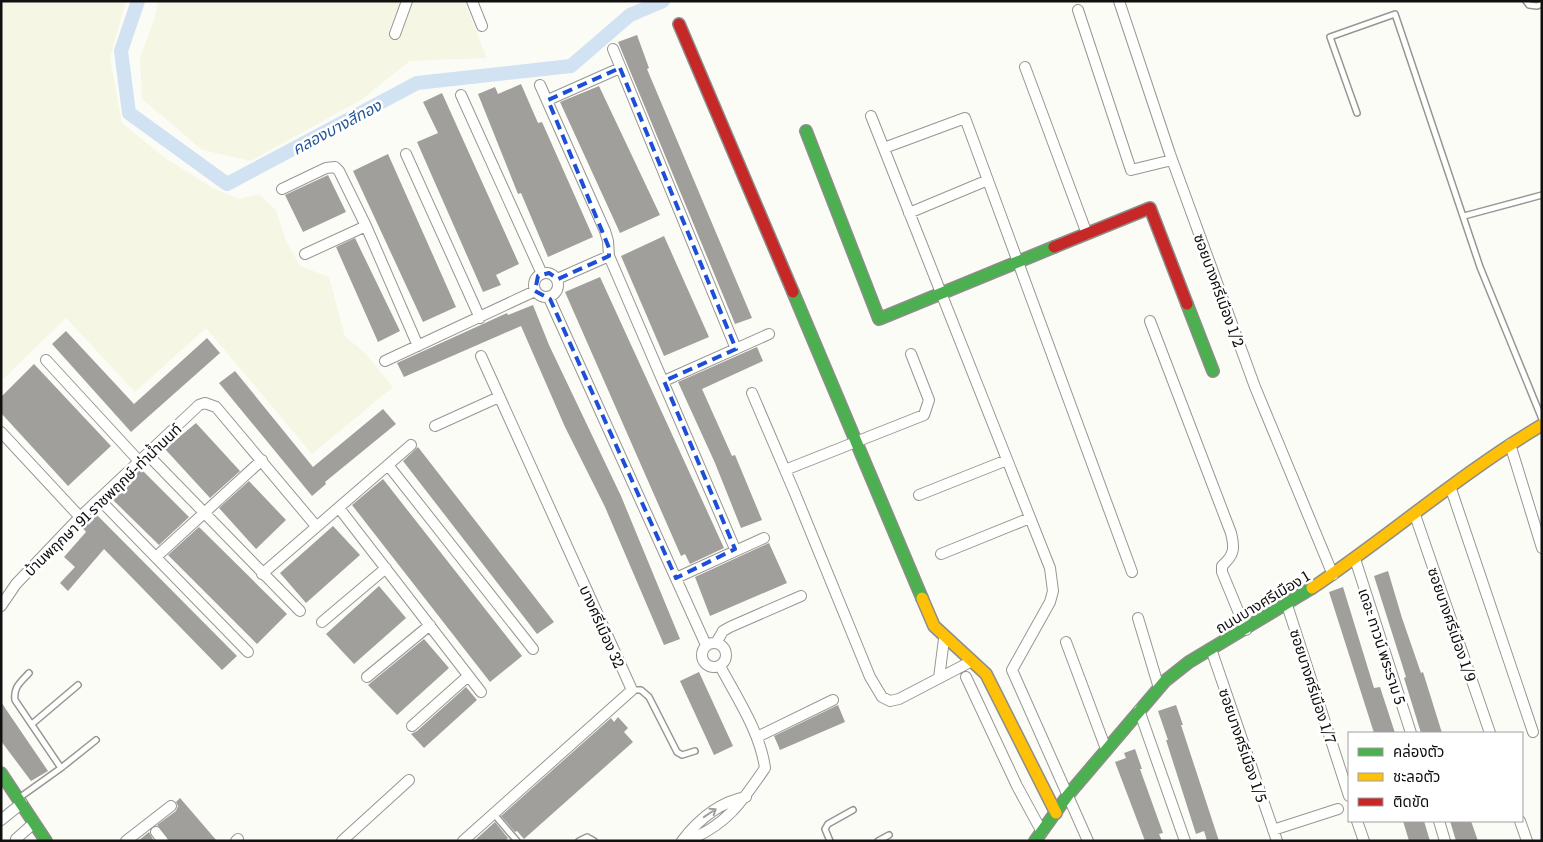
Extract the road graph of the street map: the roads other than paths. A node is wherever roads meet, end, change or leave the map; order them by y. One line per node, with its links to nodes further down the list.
1 (407, 1): 9 (street)
2 (472, 1): 8 (street)
3 (1119, 1): 21 (street, ซอยบางศรีเมือง 1/2)
4 (1526, 1): 5 (lane)
5 (1542, 4)
6 (1078, 10): 21 (street)
7 (678, 24): 54 (street)
8 (482, 26)
9 (394, 34)
10 (613, 49): 12 (street)
11 (1024, 67): 28 (street)
12 (620, 68): 15 (street); 41 (street)
13 (540, 85): 15 (street)
14 (461, 94): 32 (street)
15 (548, 100): 30 (street)
16 (1357, 114): 26 (lane)
17 (871, 116): 19 (street)
18 (806, 131): 35 (street)
19 (884, 148): 22 (street); 25 (street)
20 (406, 154): 37 (street)
21 (1172, 160): 81 (street, ซอยบางศรีเมือง 1/2)
22 (988, 180): 25 (street); 31 (street)
23 (282, 189): 27 (street)
24 (1542, 195): 26 (lane)
25 (909, 213): 35 (street)
26 (1464, 216): 50 (lane)
27 (366, 226): 29 (street); 40 (street)
28 (1087, 234): 31 (street); 46 (street)
29 (305, 254)
30 (609, 256): 33 (street); 47 (street)
31 (1018, 262): 35 (street); 79 (street)
32 (542, 274): 33 (street); 34 (street)
33 (557, 279): 36 (street)
34 (536, 291): 36 (street); 37 (street)
35 (941, 293): 59 (street)
36 (550, 298): 82 (street)
37 (480, 318): 40 (street)
38 (1150, 321): 90 (street)
39 (769, 334): 41 (street)
40 (418, 346): 45 (street)
41 (736, 348): 47 (street)
42 (911, 354): 54 (street)
43 (481, 356): 49 (street, บางศรีเมือง 32)
44 (46, 360): 60 (street)
45 (385, 361)
46 (1213, 372)
47 (664, 381): 74 (street)
48 (752, 393): 62 (street)
49 (499, 397): 52 (street); 106 (street, บางศรีเมือง 32)
50 (1542, 419)
51 (1542, 425): 55 (street, ถนนบางศรีเมือง 1)
52 (435, 426)
53 (1, 432): 69 (street)
54 (857, 441): 62 (street); 91 (street)
55 (1510, 444): 63 (street, ถนนบางศรีเมือง 1); 73 (street)
56 (411, 445): 61 (street)
57 (147, 454): 58 (street, บ้านพฤกษา 91 ราชพฤกษ์-ท่าน้ำนนท์); 60 (street, บ้านพฤกษา 91 ราชพฤกษ์-ท่าน้ำนนท์); 67 (street)
58 (262, 460): 67 (street); 71 (street)
59 (1007, 460): 64 (street); 70 (street)
60 (139, 461): 65 (street, บ้านพฤกษา 91 ราชพฤกษ์-ท่าน้ำนนท์)
61 (388, 465): 66 (street); 94 (street)
62 (785, 470): 103 (street)
63 (1451, 489): 68 (street, ถนนบางศรีเมือง 1); 114 (street)
64 (920, 495)
65 (99, 499): 69 (street, บ้านพฤกษา 91 ราชพฤกษ์-ท่าน้ำนนท์); 76 (street)
66 (338, 508): 71 (street); 78 (street)
67 (204, 513): 76 (street); 80 (street)
68 (1415, 515): 77 (street, ถนนบางศรีเมือง 1); 113 (street, ซอยบางศรีเมือง 1/9)
69 (80, 517): 85 (street, บ้านพฤกษา 91 ราชพฤกษ์-ท่าน้ำนนท์)
70 (1030, 518): 75 (street); 123 (street)
71 (316, 526): 80 (street)
72 (764, 538): 74 (street)
73 (1542, 548)
74 (736, 549): 82 (street)
75 (941, 554)
76 (156, 557): 96 (street)
77 (1355, 559): 81 (street, ถนนบางศรีเมือง 1); 112 (street, เดอะ ทาวน์ พระราม 5)
78 (386, 568): 88 (street); 89 (street)
79 (1132, 572)
80 (262, 574): 86 (street)
81 (1333, 575): 84 (street, ถนนบางศรีเมือง 1)
82 (676, 578): 93 (street)
83 (801, 596): 93 (street)
84 (1287, 605): 90 (street, ถนนบางศรีเมือง 1); 122 (street, ซอยบางศรีเมือง 1/7)
85 (1, 606)
86 (300, 611)
87 (1138, 618): 105 (street)
88 (322, 622)
89 (430, 625): 100 (street); 101 (street)
90 (1246, 630): 95 (street, ถนนบางศรีเมือง 1)
91 (944, 639): 97 (street); 103 (street)
92 (1066, 642): 117 (street)
93 (711, 644): 98 (street); 98 (street)
94 (533, 649)
95 (1211, 649): 105 (street, ถนนบางศรีเมือง 1); 136 (street, ซอยบางศรีเมือง 1/5)
96 (248, 652)
97 (972, 661): 103 (street); 130 (street)
98 (720, 666): 115 (street)
99 (30, 673): 110 (lane)
100 (367, 677)
101 (467, 677): 107 (street); 111 (street)
102 (966, 677): 139 (street)
103 (939, 678)
104 (78, 685): 110 (lane)
105 (1158, 688): 109 (street, ถนนบางศรีเมือง 1)
106 (632, 690): 118 (lane); 129 (street)
107 (481, 692)
108 (833, 700): 115 (street)
109 (1139, 710): 117 (street, ถนนบางศรีเมือง 1); 154 (street)
110 (32, 724): 119 (lane)
111 (412, 726)
112 (1411, 732)
113 (1490, 732)
114 (1533, 732)
115 (757, 737): 124 (street)
116 (96, 740): 119 (lane)
117 (1106, 749): 123 (street, ถนนบางศรีเมือง 1)
118 (695, 751)
119 (61, 768): 125 (lane)
120 (1, 774): 125 (street)
121 (409, 780): 144 (street)
122 (1348, 793)
123 (1068, 795): 130 (street, ถนนบางศรีเมือง 1); 153 (street)
124 (746, 797): 149 (street, one-way to 124); 150 (street)
125 (20, 801): 131 (street); 135 (street)
126 (171, 806): 142 (street)
127 (1338, 809): 136 (street)
128 (853, 810): 151 (lane)
129 (493, 813): 145 (street); 146 (lane)
130 (1056, 813): 139 (street, ถนนบางศรีเมือง 1)
131 (1, 820)
132 (1358, 822): 156 (street)
133 (1439, 822): 157 (street)
134 (1520, 822): 158 (street)
135 (34, 823): 140 (street); 141 (street)
136 (1273, 830): 155 (street, ซอยบางศรีเมือง 1/5)
137 (156, 832): 143 (street)
138 (889, 835): 152 (lane)
139 (1039, 836)
140 (16, 839)
141 (46, 841)
142 (126, 841)
143 (163, 841)
144 (342, 841)
145 (463, 841)
146 (517, 841)
147 (579, 841): 148 (lane)
148 (594, 841)
149 (682, 841)
150 (686, 841)
151 (830, 841)
152 (878, 841)
153 (1088, 841)
154 (1185, 841)
155 (1277, 841)
156 (1364, 841)
157 (1445, 841)
158 (1527, 841)

